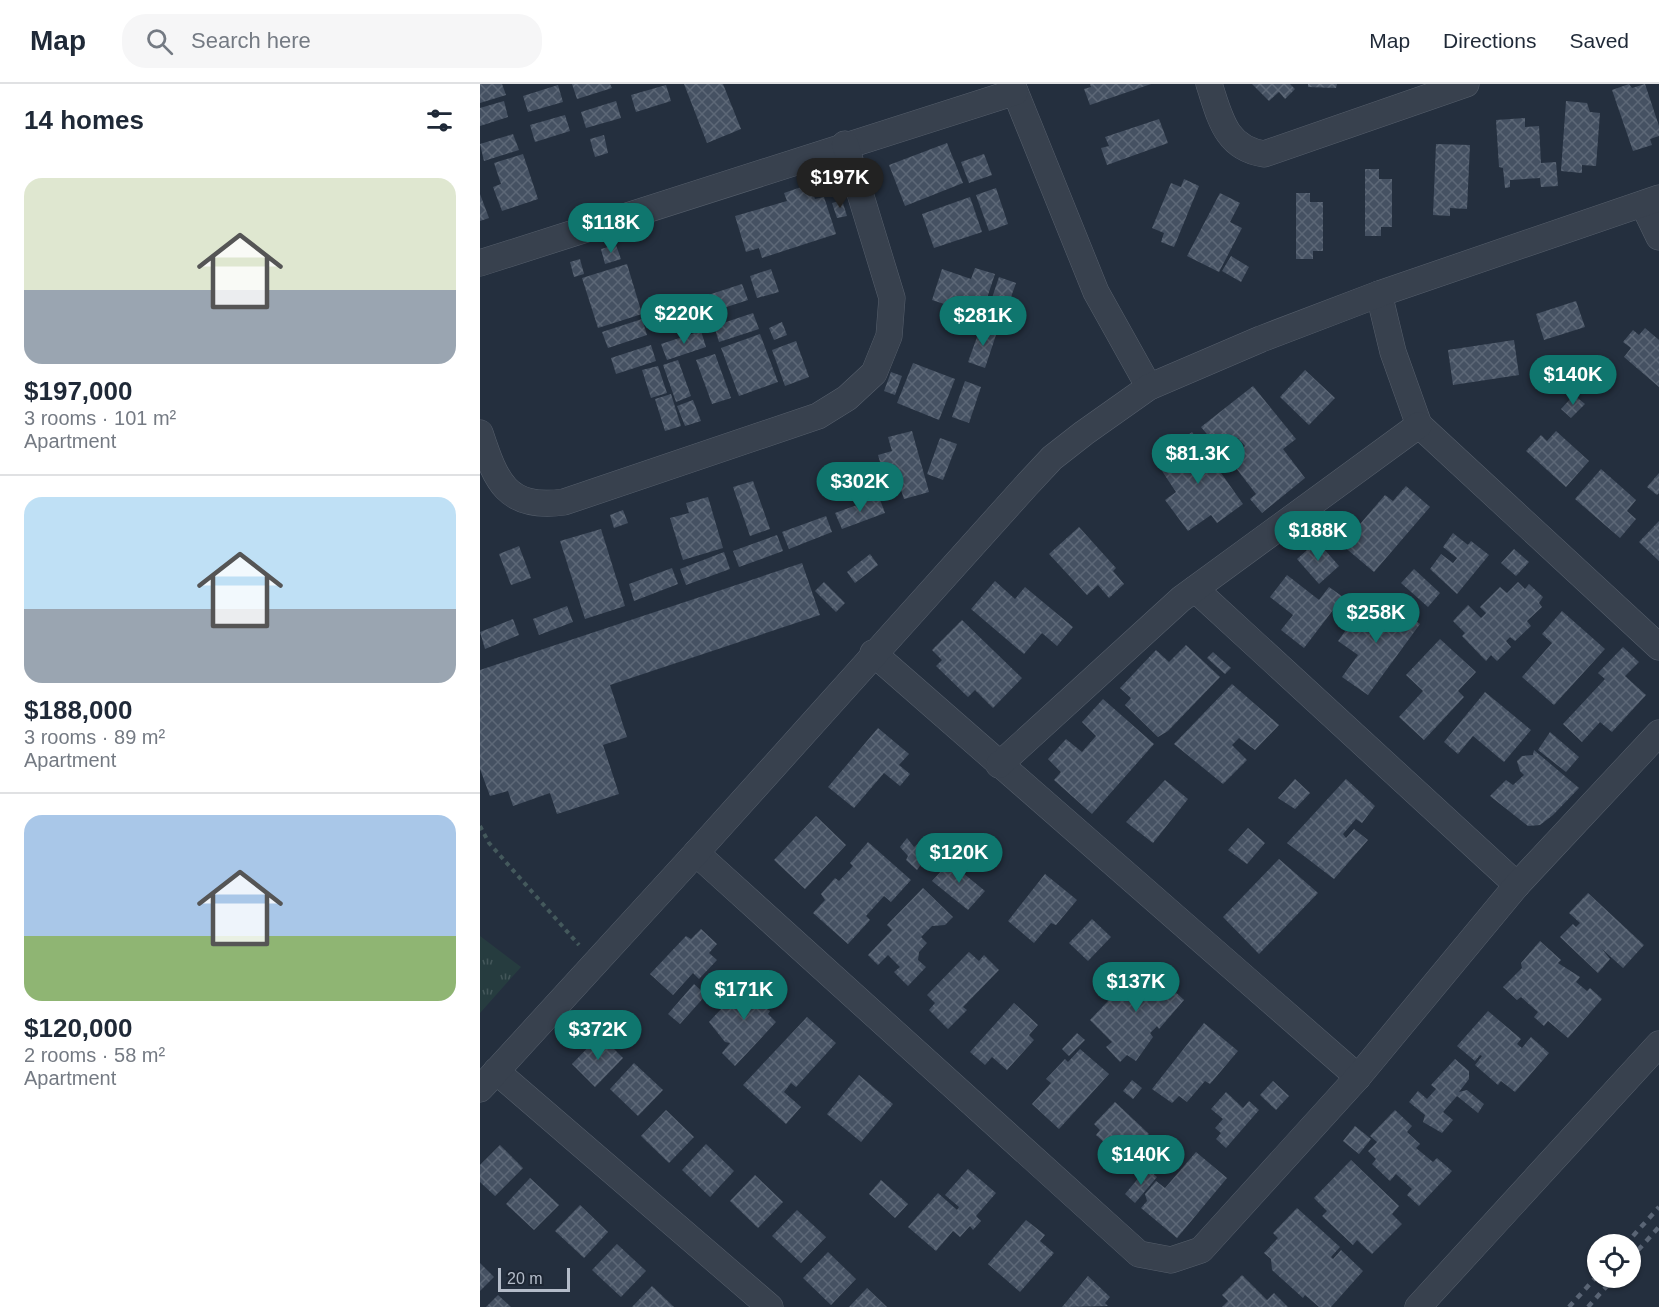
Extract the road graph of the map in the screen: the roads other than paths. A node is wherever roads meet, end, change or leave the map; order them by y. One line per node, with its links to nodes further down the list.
1 (1209, 84): 2 (street)
2 (1466, 84)
3 (1014, 88): 4 (street); 9 (street)
4 (845, 144): 7 (street); 11 (street)
5 (1651, 201): 6 (street); 8 (street)
6 (1659, 237)
7 (480, 263)
8 (1379, 294): 9 (street); 10 (street)
9 (1149, 387): 14 (street)
10 (1419, 425): 12 (street); 13 (street)
11 (480, 433)
12 (1195, 589): 16 (street); 18 (street)
13 (1659, 647)
14 (873, 653): 16 (street); 17 (street)
15 (1659, 733): 18 (street)
16 (999, 765): 20 (street)
17 (696, 853): 20 (street); 21 (street)
18 (1517, 885): 20 (street)
19 (1659, 1044): 23 (street)
20 (1358, 1077)
21 (488, 1080): 22 (street)
22 (770, 1307)
23 (1418, 1307)

